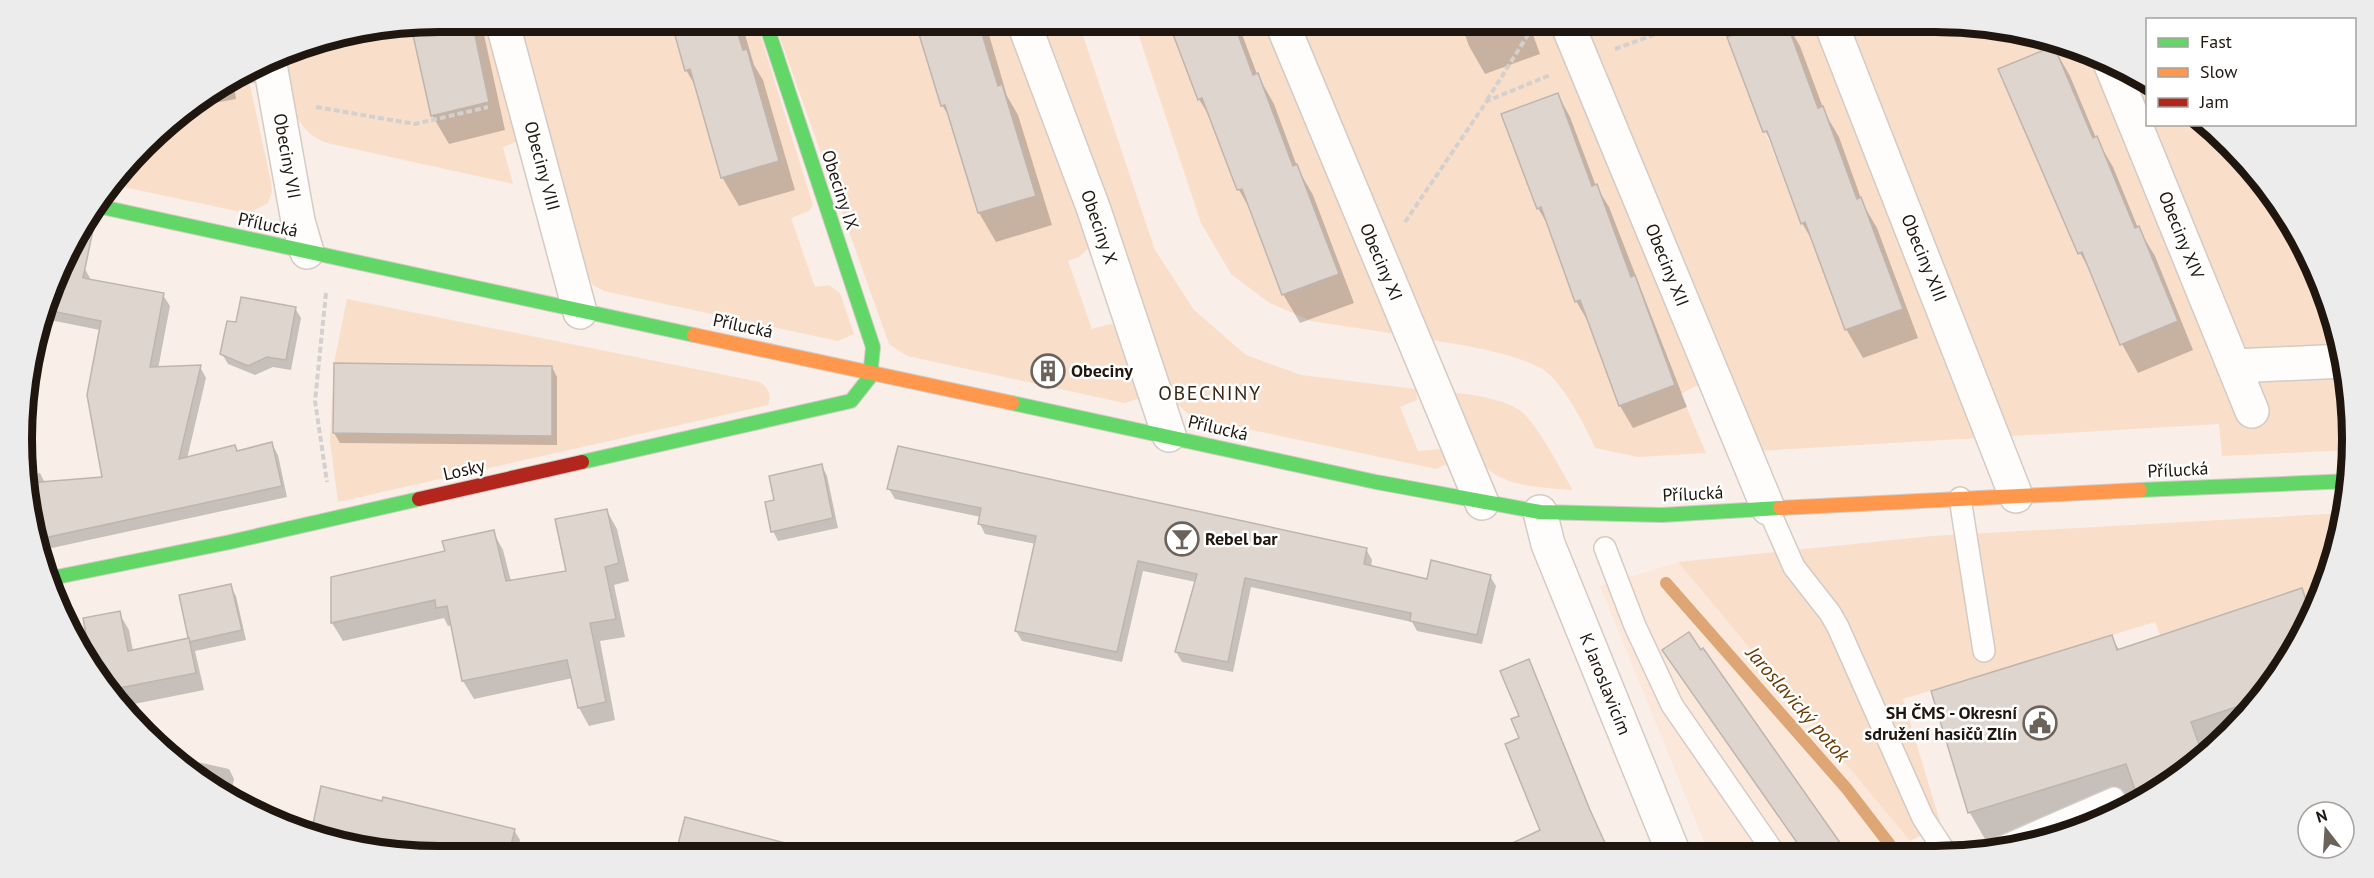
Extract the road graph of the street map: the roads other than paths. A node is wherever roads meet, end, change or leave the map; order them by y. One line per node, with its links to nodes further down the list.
1 (505, 32): 11 (street, Obeciny VIII)
2 (769, 32): 14 (street, Obeciny IX)
3 (1027, 32): 16 (street, Obeciny X)
4 (1286, 32): 20 (street, Obeciny XI)
5 (1571, 32): 21 (street, Obeciny XII)
6 (1834, 32): 18 (street, Obeciny XIII)
7 (271, 69): 10 (street, Obeciny VII)
8 (2115, 74): 13 (street, Obeciny XIV)
9 (104, 208): 10 (street, Přílucká)
10 (307, 252): 11 (street, Přílucká)
11 (580, 312): 14 (street, Přílucká)
12 (2335, 360): 13 (street)
13 (2235, 366): 15 (street, Obeciny XIV)
14 (873, 372): 16 (street, Přílucká); 24 (street, Losky)
15 (2252, 411)
16 (1169, 435): 20 (street, Přílucká)
17 (2340, 481): 18 (street, Přílucká)
18 (2016, 496): 19 (street, Přílucká)
19 (1960, 498): 21 (street, Přílucká); 25 (lane)
20 (1482, 503): 22 (street, Přílucká)
21 (1768, 508): 22 (street, Přílucká); 30 (lane)
22 (1540, 512): 28 (street, K Jaroslavicím)
23 (1605, 548): 29 (lane)
24 (56, 577)
25 (1984, 651)
26 (2114, 798): 27 (lane)
27 (2027, 836)
28 (1671, 846)
29 (1769, 846)
30 (1941, 846)

